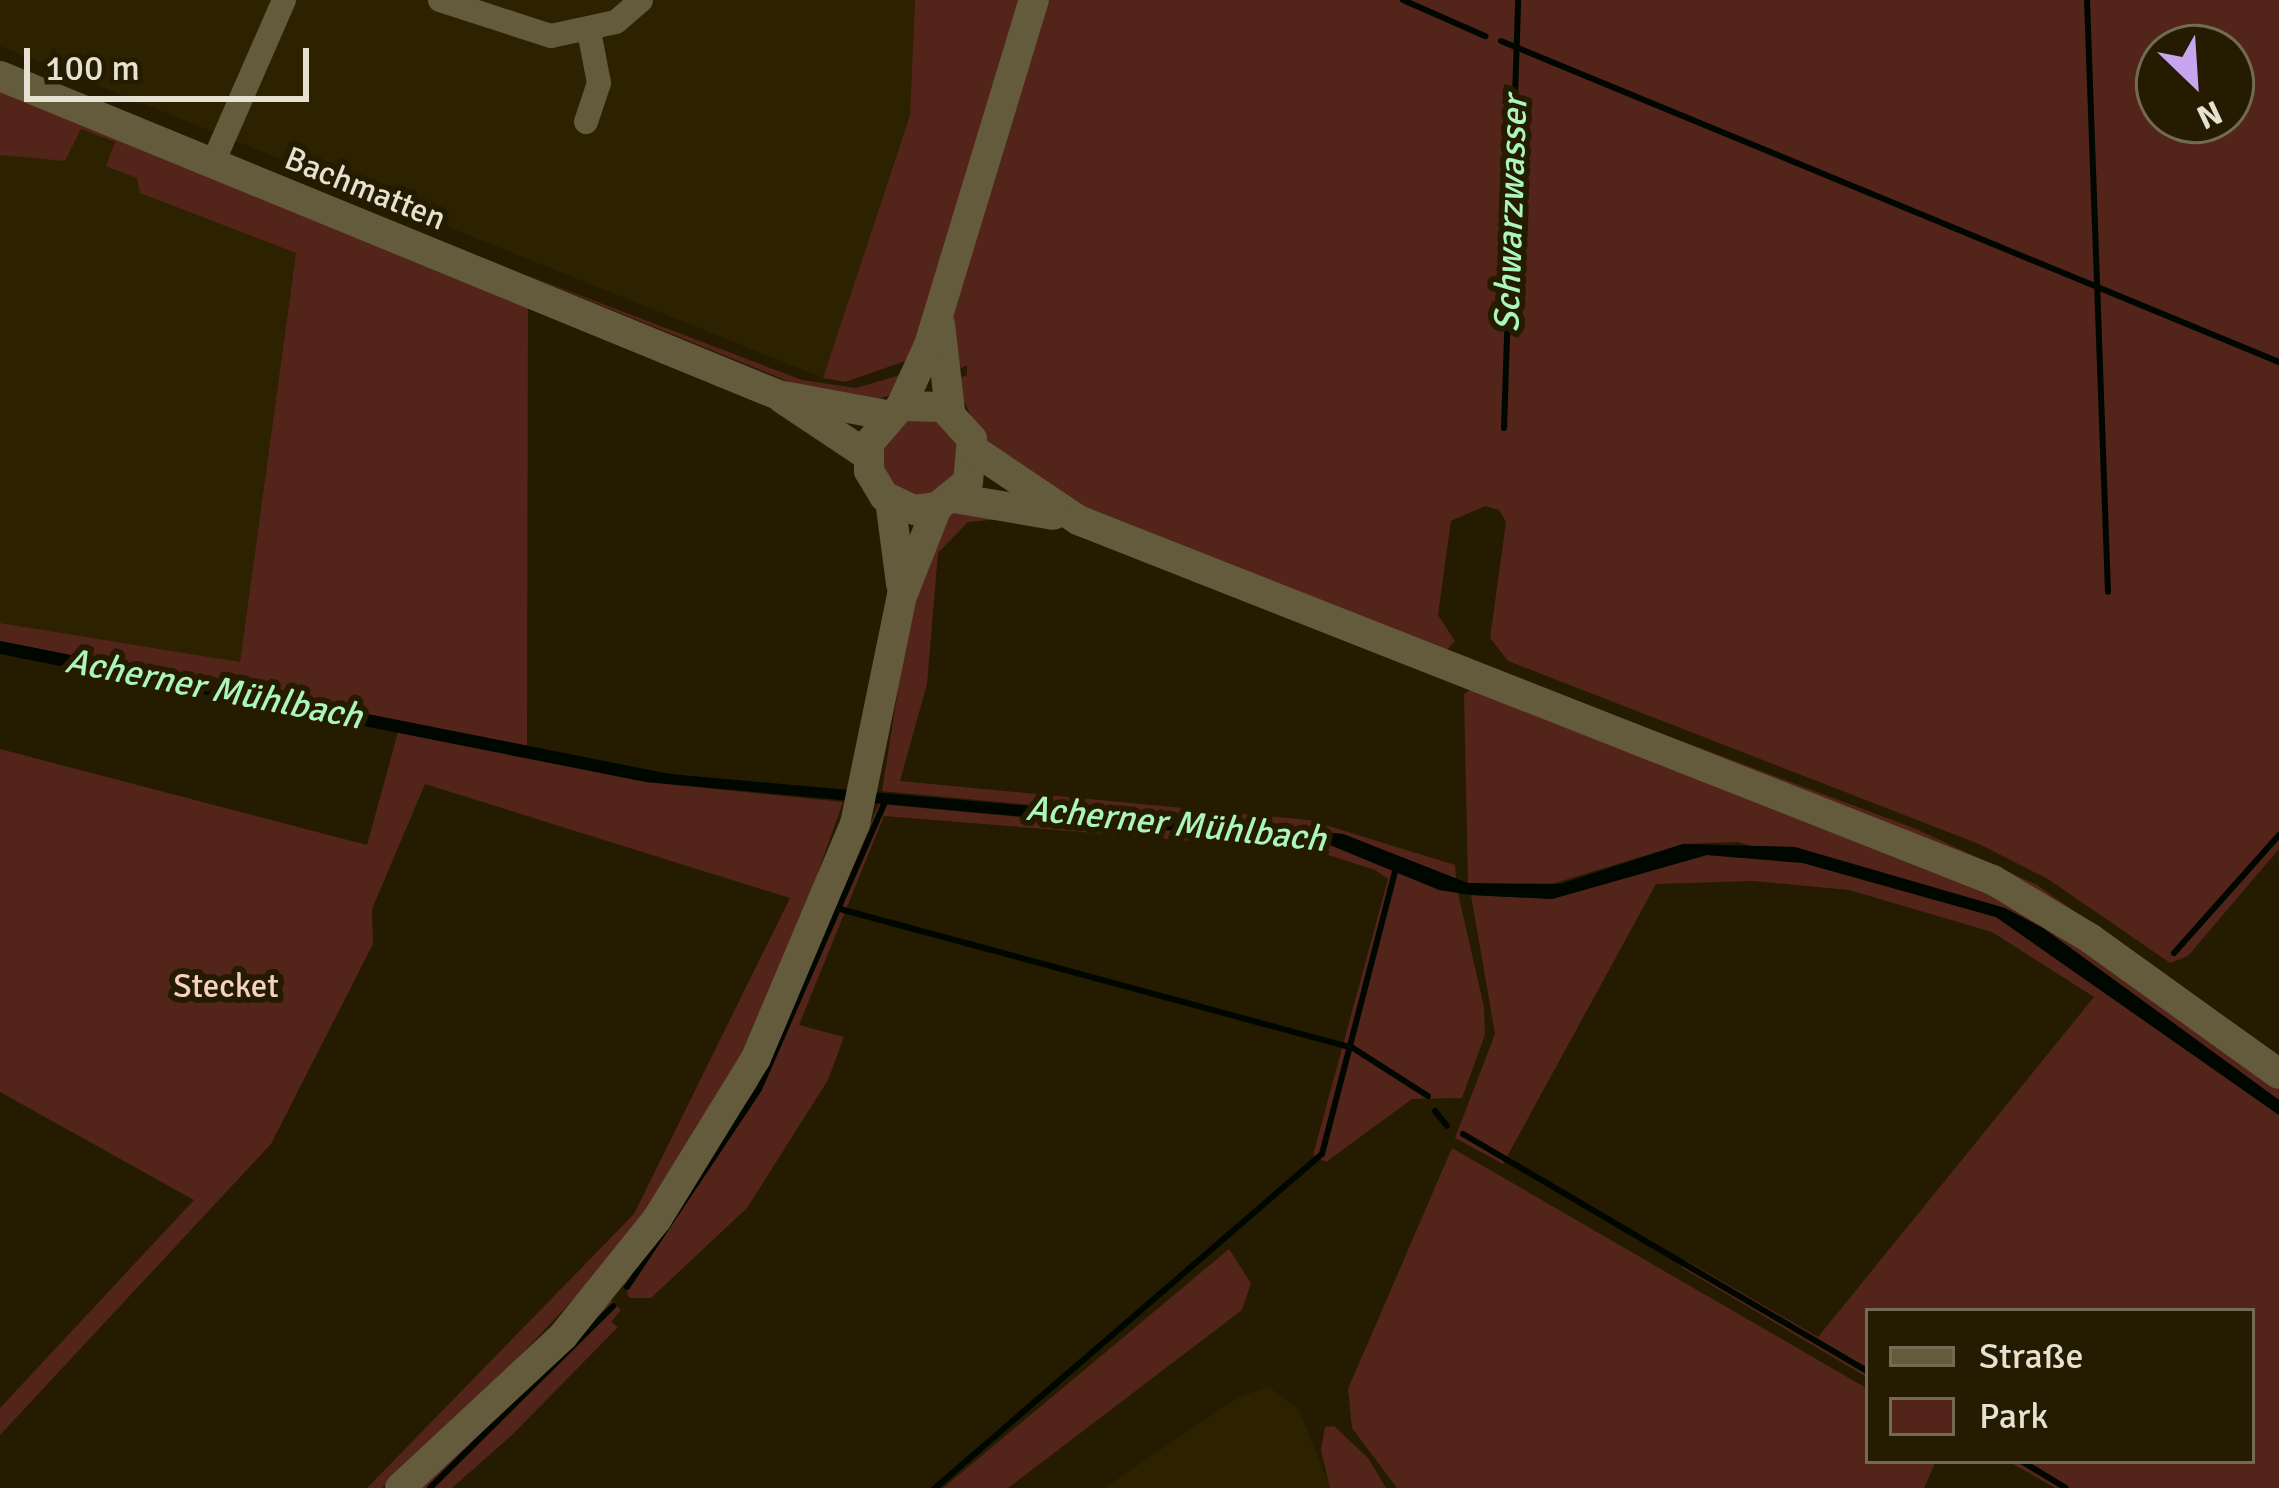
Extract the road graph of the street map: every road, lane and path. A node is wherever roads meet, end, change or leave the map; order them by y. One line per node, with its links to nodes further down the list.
1 (284, 0): 8 (street)
2 (440, 0): 5 (street)
3 (641, 0): 5 (street)
4 (1034, 0): 9 (street)
5 (589, 31): 7 (street)
6 (0, 76): 8 (street, Bachmatten)
7 (586, 122)
8 (212, 165): 10 (street, Bachmatten)
9 (939, 318): 11 (street); 12 (street)
10 (778, 395): 11 (street); 14 (street)
11 (894, 411): 12 (street); 14 (street)
12 (950, 411): 13 (street)
13 (974, 450): 16 (street); 17 (street)
14 (867, 455): 15 (street)
15 (890, 500): 16 (street); 18 (street)
16 (946, 503): 17 (street); 18 (street)
17 (1078, 520): 19 (street)
18 (902, 596): 20 (street)
19 (2279, 1074)
20 (400, 1488)

